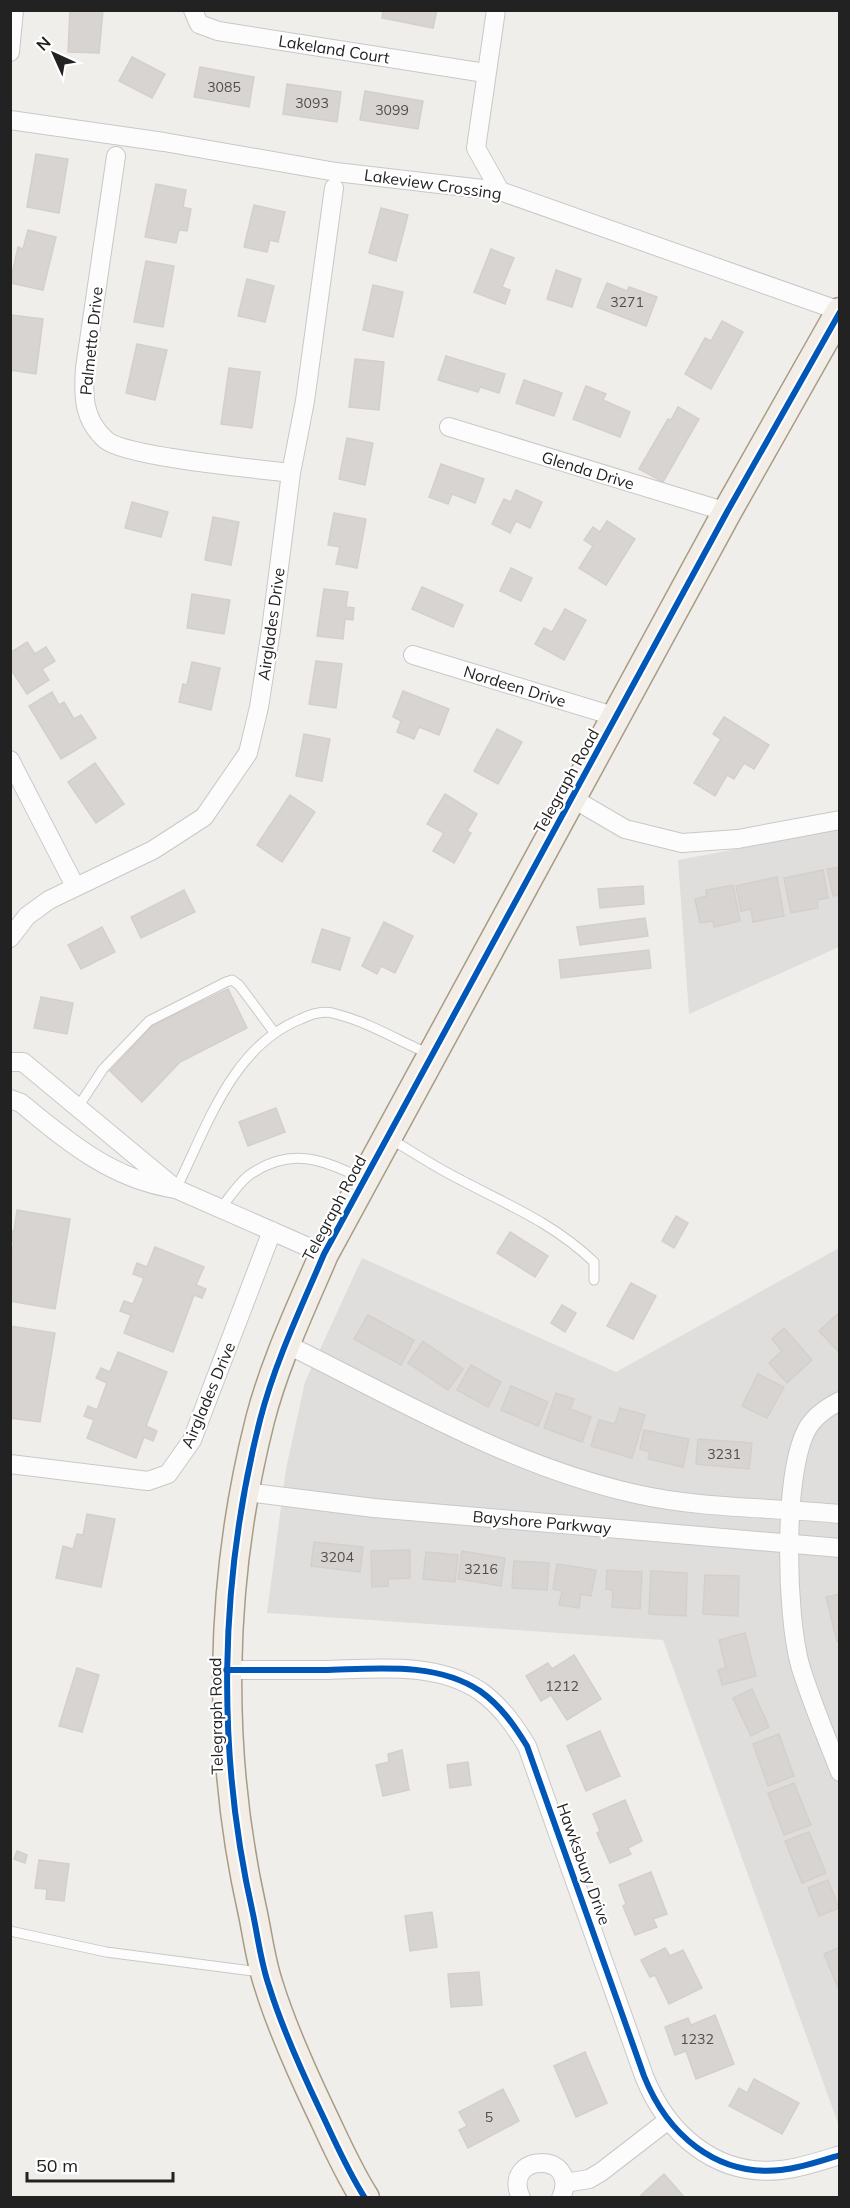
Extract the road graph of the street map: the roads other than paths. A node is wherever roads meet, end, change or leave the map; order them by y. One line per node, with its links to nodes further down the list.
1 (14, 10): 4 (street)
2 (193, 10): 5 (street, Lakeland Court)
3 (496, 10): 5 (street)
4 (10, 52)
5 (485, 73): 9 (street)
6 (10, 120): 9 (street, Lakeview Crossing)
7 (116, 156): 12 (street, Palmetto Drive)
8 (334, 188): 12 (street, Airglades Drive)
9 (500, 191): 10 (street, Lakeview Crossing)
10 (840, 312): 13 (main road, Telegraph Road)
11 (449, 428): 13 (street, Glenda Drive)
12 (291, 473): 19 (street, Airglades Drive)
13 (727, 512): 15 (main road, Telegraph Road)
14 (412, 655): 15 (street, Nordeen Drive)
15 (618, 717): 17 (main road, Telegraph Road)
16 (10, 760): 19 (street)
17 (572, 798): 18 (street); 22 (main road, Telegraph Road)
18 (840, 820)
19 (75, 886): 20 (street, Airglades Drive)
20 (10, 938)
21 (274, 1032): 22 (lane); 25 (lane); 28 (lane)
22 (432, 1055): 26 (main road, Telegraph Road)
23 (10, 1062): 25 (street)
24 (10, 1099): 28 (street)
25 (78, 1107): 28 (street)
26 (387, 1137): 27 (main road, Telegraph Road); 32 (lane)
27 (364, 1180): 29 (lane); 31 (main road, Telegraph Road)
28 (176, 1189): 29 (street)
29 (220, 1208): 30 (street)
30 (273, 1231): 31 (street); 35 (street, Airglades Drive)
31 (324, 1254): 33 (main road, Telegraph Road)
32 (594, 1280)
33 (286, 1344): 36 (main road, Telegraph Road); 37 (street)
34 (840, 1401): 37 (street)
35 (10, 1464)
36 (246, 1492): 39 (street, Bayshore Parkway); 41 (main road, Telegraph Road)
37 (792, 1509): 38 (street); 39 (street)
38 (840, 1514)
39 (790, 1542): 40 (street, Bayshore Parkway); 42 (street)
40 (840, 1548)
41 (226, 1670): 44 (main road, Telegraph Road); 45 (street, Hawksbury Drive)
42 (840, 1772)
43 (10, 1931): 44 (lane)
44 (266, 1972): 48 (main road, Telegraph Road)
45 (667, 2121): 46 (street, Hawksbury Drive); 47 (street)
46 (840, 2155)
47 (563, 2190): 49 (street)
48 (364, 2198)
49 (521, 2198)

